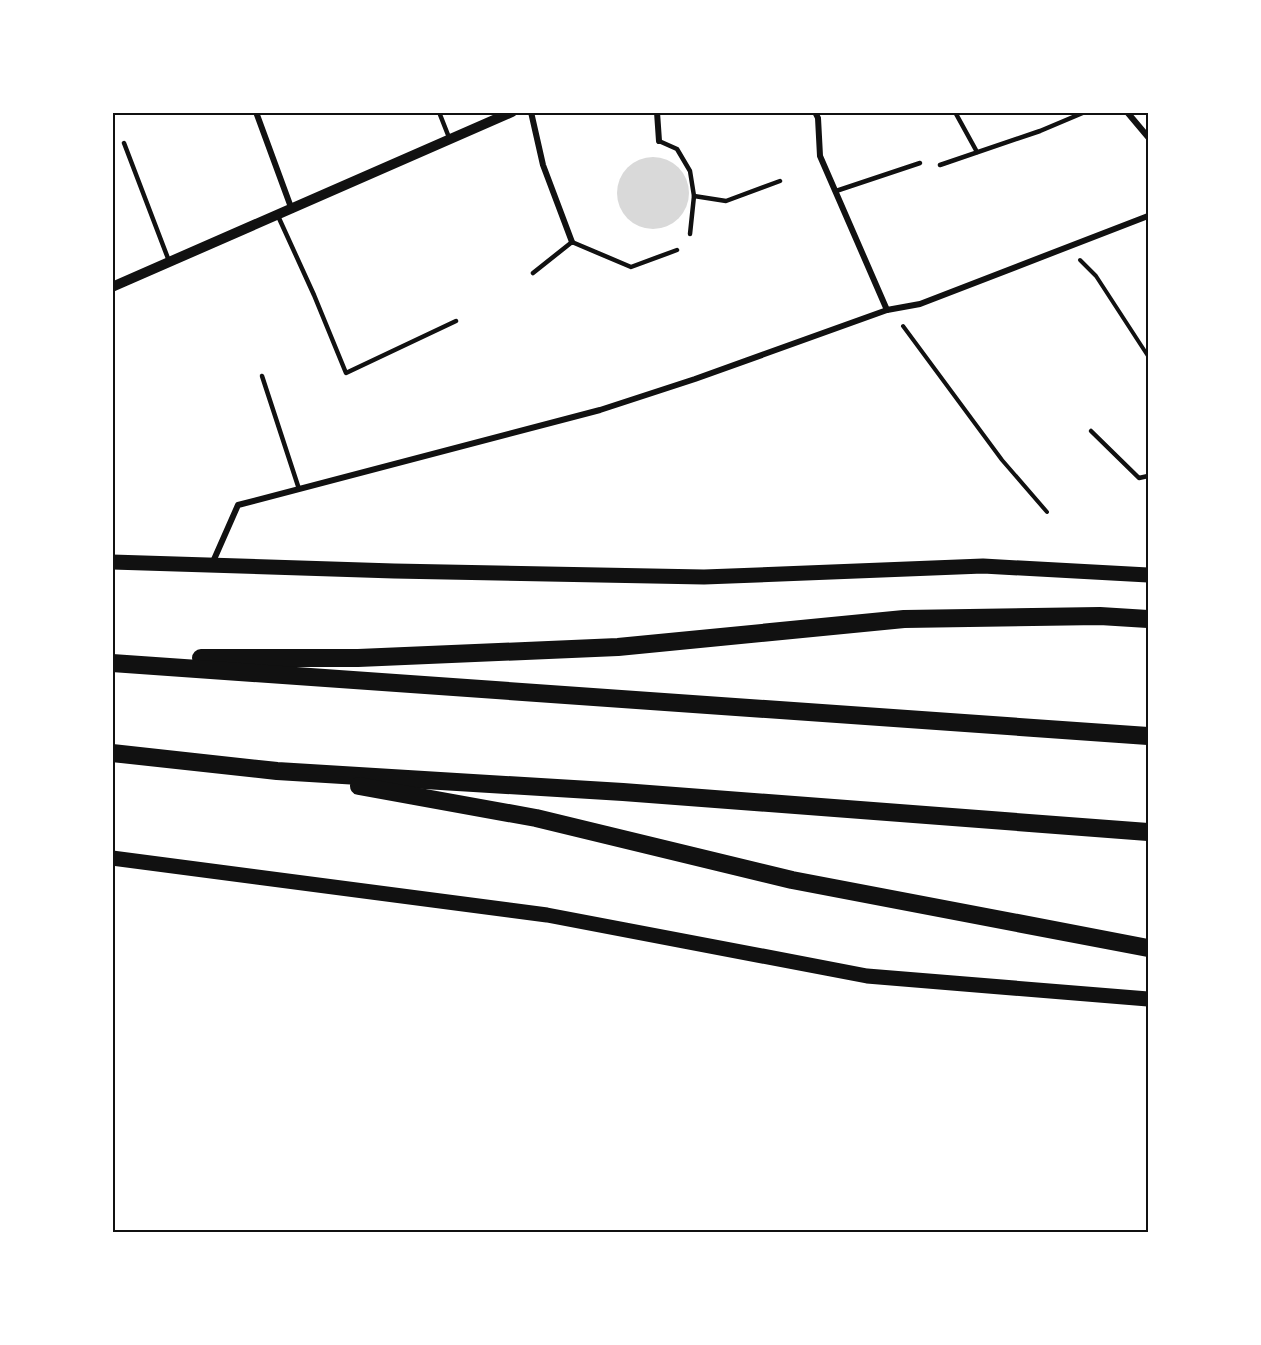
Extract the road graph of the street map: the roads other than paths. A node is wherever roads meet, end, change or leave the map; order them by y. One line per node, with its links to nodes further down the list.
1 (256, 112): 20 (street)
2 (439, 112): 11 (lane)
3 (512, 112): 11 (street)
4 (531, 112): 24 (street)
5 (657, 112): 12 (street)
6 (815, 112): 18 (street)
7 (955, 112): 14 (lane)
8 (1085, 112): 14 (lane)
9 (1127, 112): 10 (street)
10 (1149, 137)
11 (450, 140): 20 (street)
12 (659, 141): 19 (lane)
13 (124, 143): 26 (lane)
14 (977, 153): 16 (lane)
15 (920, 163): 18 (lane)
16 (940, 165)
17 (780, 181): 19 (lane)
18 (836, 191): 29 (street)
19 (694, 196): 23 (lane)
20 (292, 210): 21 (street)
21 (278, 216): 26 (street); 30 (lane)
22 (1149, 216): 29 (street)
23 (690, 234)
24 (572, 242): 25 (lane); 27 (lane)
25 (677, 250)
26 (169, 261): 28 (street)
27 (533, 273)
28 (112, 287)
29 (887, 310): 34 (street)
30 (456, 321)
31 (262, 376): 34 (lane)
32 (1091, 431): 33 (lane)
33 (1149, 476)
34 (299, 489): 36 (street)
35 (113, 560): 36 (main road)
36 (212, 565): 37 (main road)
37 (1149, 575)
38 (1149, 618): 39 (highway)
39 (112, 658)
40 (112, 663): 41 (highway)
41 (1149, 736)
42 (112, 753): 43 (highway)
43 (278, 771): 44 (highway); 46 (highway)
44 (1149, 832)
45 (112, 858): 47 (main road)
46 (1149, 948)
47 (1149, 999)

